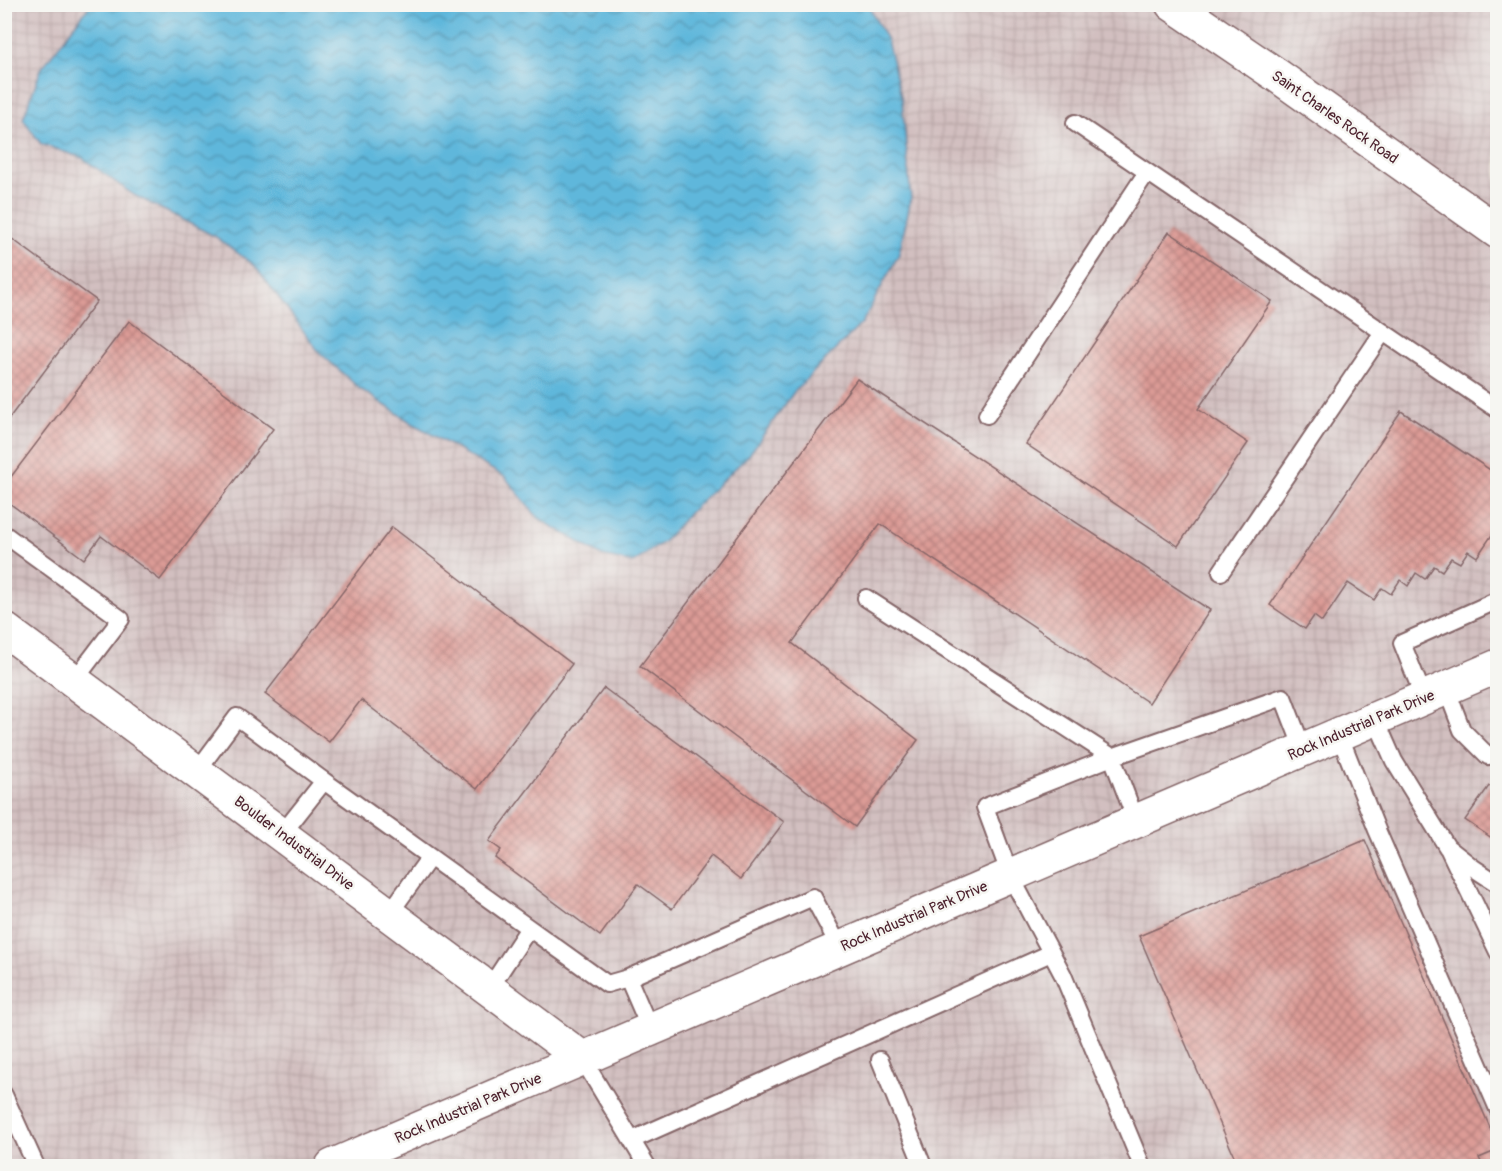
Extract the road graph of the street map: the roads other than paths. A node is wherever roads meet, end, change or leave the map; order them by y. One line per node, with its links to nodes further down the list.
1 (1172, 4): 4 (street, Saint Charles Rock Road)
2 (1075, 123): 3 (lane)
3 (1147, 172): 5 (lane); 7 (lane)
4 (1497, 232)
5 (1383, 332): 6 (lane); 9 (lane)
6 (1497, 410)
7 (987, 416)
8 (4, 534): 14 (lane)
9 (1221, 572)
10 (866, 598): 19 (lane)
11 (1497, 600): 15 (lane)
12 (4, 629): 14 (street, Boulder Industrial Drive)
13 (1497, 666): 15 (street, Rock Industrial Park Drive)
14 (74, 681): 21 (street, Boulder Industrial Drive)
15 (1435, 693): 16 (street, Rock Industrial Park Drive); 20 (lane)
16 (1375, 718): 17 (street, Rock Industrial Park Drive); 25 (lane)
17 (1339, 734): 18 (street, Rock Industrial Park Drive); 40 (lane)
18 (1303, 749): 19 (lane); 23 (street, Rock Industrial Park Drive)
19 (1112, 757): 23 (lane); 27 (lane)
20 (1494, 757)
21 (197, 771): 22 (lane); 24 (street, Boulder Industrial Drive)
22 (324, 781): 24 (lane); 26 (lane)
23 (1136, 821): 27 (street, Rock Industrial Park Drive)
24 (282, 834): 29 (street, Boulder Industrial Drive)
25 (1447, 847): 28 (lane); 32 (lane)
26 (430, 857): 29 (lane); 30 (lane)
27 (1010, 875): 31 (street, Rock Industrial Park Drive); 33 (lane)
28 (1497, 884)
29 (389, 914): 35 (street, Boulder Industrial Drive)
30 (529, 928): 34 (lane); 35 (lane)
31 (840, 948): 34 (lane); 36 (street, Rock Industrial Park Drive)
32 (1497, 952)
33 (1051, 953): 41 (lane); 46 (lane)
34 (628, 978): 36 (lane)
35 (489, 988): 37 (street, Boulder Industrial Drive)
36 (650, 1029): 37 (street, Rock Industrial Park Drive)
37 (582, 1058): 41 (lane); 43 (street, Rock Industrial Park Drive)
38 (880, 1060): 45 (lane)
39 (4, 1095): 42 (lane)
40 (1497, 1109)
41 (632, 1140): 44 (lane)
42 (36, 1167)
43 (332, 1167)
44 (647, 1167)
45 (923, 1167)
46 (1142, 1167)

